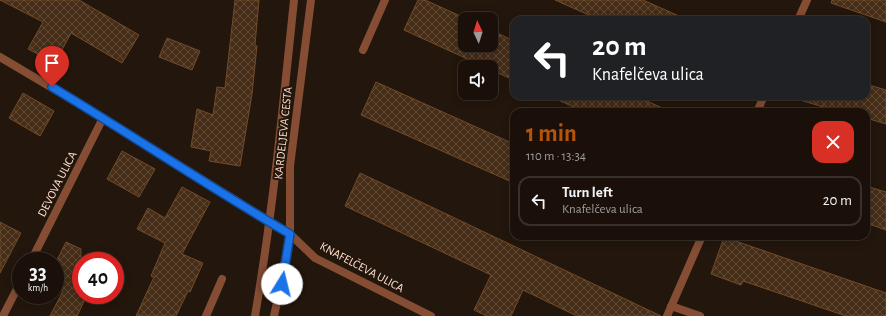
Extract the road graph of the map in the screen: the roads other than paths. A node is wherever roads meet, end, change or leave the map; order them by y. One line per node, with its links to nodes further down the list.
1 (294, 0): 9 (street, KARDELJEVA CESTA)
2 (311, 0): 10 (street, KARDELJEVA CESTA)
3 (385, 0): 6 (street)
4 (807, 0): 5 (street)
5 (800, 16)
6 (363, 50)
7 (0, 57): 8 (street, KNAFELČEVA ULICA)
8 (103, 118): 9 (street, KNAFELČEVA ULICA); 12 (street, DEVOVA ULICA)
9 (269, 221): 10 (street, KNAFELČEVA ULICA); 18 (street, KARDELJEVA CESTA)
10 (290, 234): 19 (street, KARDELJEVA CESTA); 20 (street, KNAFELČEVA ULICA)
11 (700, 240): 15 (street)
12 (36, 252)
13 (222, 279): 17 (street)
14 (12, 298): 16 (street)
15 (671, 306): 21 (street); 22 (street)
16 (3, 316)
17 (206, 316)
18 (255, 316)
19 (274, 316)
20 (431, 316)
21 (667, 316)
22 (700, 316)

